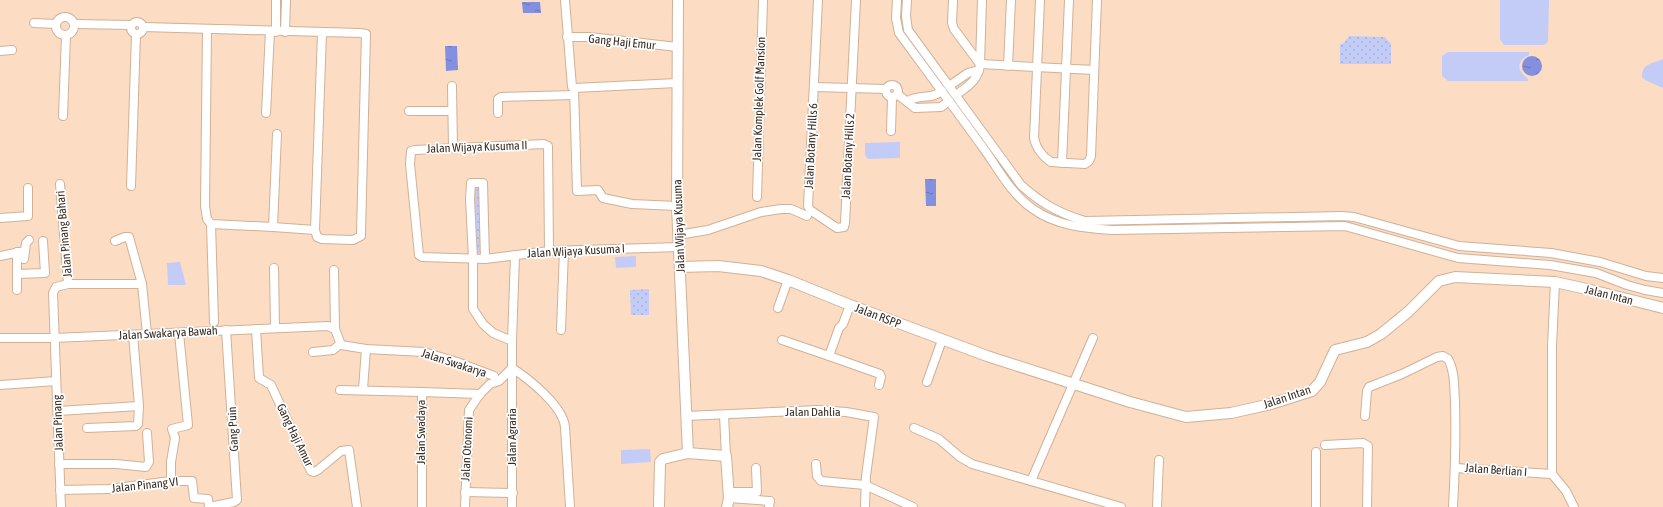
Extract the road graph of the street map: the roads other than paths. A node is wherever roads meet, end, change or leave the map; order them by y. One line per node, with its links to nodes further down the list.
1 (276, 0): 22 (street)
2 (286, 0): 23 (street)
3 (565, 0): 27 (street)
4 (678, 0): 28 (street, Jalan Wijaya Kusuma)
5 (763, 0): 59 (street, Jalan Komplek Golf Mansion)
6 (818, 0): 39 (street, Jalan Botany Hills 6)
7 (856, 0): 40 (street, Jalan Botany Hills 2)
8 (897, 0): 41 (street)
9 (907, 0): 38 (street)
10 (953, 0): 32 (street)
11 (982, 0): 32 (street)
12 (1011, 0): 31 (street)
13 (1040, 0): 33 (street)
14 (1069, 0): 34 (street)
15 (1097, 0): 35 (street)
16 (34, 24): 17 (street)
17 (56, 24): 18 (street); 26 (street)
18 (74, 24): 19 (street); 26 (street)
19 (131, 25): 20 (street); 25 (street)
20 (143, 27): 21 (street); 25 (street)
21 (207, 30): 22 (street); 65 (street)
22 (273, 32): 23 (street); 49 (street)
23 (286, 32): 24 (street)
24 (322, 33): 67 (street); 67 (street)
25 (136, 34): 57 (street)
26 (66, 36): 51 (street)
27 (567, 37): 28 (street, Gang Haji Emur); 42 (street)
28 (677, 47): 36 (street, Jalan Wijaya Kusuma)
29 (12, 50): 30 (street)
30 (0, 52)
31 (1008, 66): 32 (street); 33 (street)
32 (980, 67): 38 (street); 43 (street)
33 (1037, 67): 34 (street); 55 (street)
34 (1066, 68): 35 (street); 55 (street)
35 (1094, 70): 55 (street)
36 (677, 82): 42 (street); 60 (street, Jalan Wijaya Kusuma)
37 (452, 86): 48 (street)
38 (949, 86): 43 (street)
39 (814, 87): 40 (street); 64 (street, Jalan Botany Hills 6)
40 (852, 88): 44 (street); 64 (street, Jalan Botany Hills 2)
41 (942, 91): 45 (street); 46 (street)
42 (574, 92): 50 (street); 60 (street)
43 (956, 95): 63 (street)
44 (894, 96): 45 (street); 52 (street)
45 (908, 101): 46 (street)
46 (949, 101): 68 (street)
47 (409, 111): 48 (street)
48 (452, 111): 54 (street)
49 (266, 113)
50 (498, 113)
51 (63, 116)
52 (891, 131)
53 (277, 134): 66 (street)
54 (453, 148): 76 (street, Jalan Wijaya Kusuma II); 81 (street, Jalan Wijaya Kusuma II)
55 (1062, 163)
56 (60, 184): 90 (street, Jalan Pinang Bahari)
57 (132, 186)
58 (28, 188): 62 (street)
59 (757, 197)
60 (677, 206): 69 (street, Jalan Wijaya Kusuma)
61 (807, 216): 69 (street)
62 (0, 218)
63 (1112, 220): 68 (street); 73 (street)
64 (845, 223)
65 (211, 224): 66 (street); 97 (street)
66 (273, 227): 67 (street)
67 (315, 230)
68 (1112, 230): 79 (street)
69 (678, 234): 74 (street, Jalan Wijaya Kusuma)
70 (29, 240): 77 (street)
71 (43, 241): 86 (street)
72 (115, 241): 91 (street)
73 (1444, 243): 79 (street); 87 (street)
74 (679, 247): 75 (street, Jalan Wijaya Kusuma I); 83 (street, Jalan Wijaya Kusuma)
75 (564, 250): 76 (street, Jalan Wijaya Kusuma I); 102 (street)
76 (549, 251): 78 (street, Jalan Wijaya Kusuma I)
77 (22, 254): 80 (street); 86 (street)
78 (515, 255): 82 (street, Jalan Wijaya Kusuma I); 111 (street, Jalan Agraria)
79 (1441, 255): 93 (street)
80 (0, 256)
81 (473, 259): 82 (street, Jalan Wijaya Kusuma I); 82 (street); 111 (street)
82 (485, 259)
83 (680, 267): 88 (street, Jalan RSPP); 131 (street, Jalan Wijaya Kusuma)
84 (274, 268): 98 (street)
85 (334, 270): 100 (street)
86 (17, 274): 92 (street)
87 (1663, 278)
88 (788, 280): 94 (street, Jalan RSPP); 95 (street)
89 (1555, 282): 96 (street, Jalan Intan); 120 (street, Jalan Intan); 145 (street)
90 (68, 284): 91 (street, Jalan Pinang Bahari); 107 (street, Jalan Pinang Bahari)
91 (142, 284): 104 (street)
92 (17, 290)
93 (1663, 292)
94 (847, 304): 110 (street, Jalan RSPP); 115 (street)
95 (778, 308)
96 (1663, 308)
97 (214, 322)
98 (275, 328): 99 (street, Jalan Swakarya Bawah); 100 (street, Jalan Swakarya Bawah)
99 (256, 329): 101 (street, Jalan Swakarya Bawah); 155 (street, Gang Haji Amur)
100 (335, 329): 112 (street)
101 (226, 330): 103 (street, Jalan Swakarya Bawah); 154 (street, Gang Puin)
102 (561, 330)
103 (179, 333): 104 (street, Jalan Swakarya Bawah); 146 (street)
104 (147, 334): 105 (street, Jalan Swakarya Bawah)
105 (133, 335): 107 (street, Jalan Swakarya Bawah); 128 (street)
106 (0, 338): 107 (street, Jalan Swakarya Bawah)
107 (54, 338): 118 (street, Jalan Pinang)
108 (1093, 338): 120 (street)
109 (782, 340): 115 (street)
110 (942, 340): 119 (street); 120 (street, Jalan RSPP)
111 (512, 341): 116 (street, Jalan Agraria)
112 (340, 344): 113 (street, Jalan Swakarya); 114 (street)
113 (366, 348): 117 (street, Jalan Swakarya); 125 (street)
114 (313, 352)
115 (830, 356): 123 (street)
116 (512, 368): 117 (street); 121 (street); 151 (street, Jalan Agraria); 159 (street)
117 (494, 376): 121 (street)
118 (56, 381): 122 (street); 129 (street, Jalan Pinang)
119 (928, 382)
120 (1074, 383): 147 (street)
121 (490, 384): 127 (street, Jalan Otonomi)
122 (0, 385)
123 (879, 386)
124 (340, 390): 125 (street)
125 (363, 390): 126 (street)
126 (422, 392): 127 (street, Jalan Swadaya); 156 (street, Jalan Swadaya)
127 (480, 394): 150 (street, Jalan Otonomi)
128 (139, 406): 129 (street); 133 (street)
129 (58, 411): 141 (street, Jalan Pinang)
130 (724, 415): 131 (street, Jalan Dahlia); 139 (street); 148 (street, Jalan Dahlia)
131 (686, 416): 138 (street, Jalan Wijaya Kusuma)
132 (1365, 416): 144 (street)
133 (87, 428)
134 (914, 428): 147 (street)
135 (147, 433): 141 (street)
136 (1325, 445): 167 (street)
137 (1316, 452): 166 (street)
138 (688, 453): 139 (street); 160 (street)
139 (726, 456): 152 (street)
140 (1159, 460): 165 (street)
141 (59, 464): 149 (street, Jalan Pinang)
142 (816, 464): 148 (street)
143 (756, 468): 152 (street)
144 (1456, 468): 145 (street, Jalan Berlian I); 168 (street, Jalan Berlian I)
145 (1552, 474): 169 (street)
146 (172, 481): 149 (street, Jalan Pinang VI); 154 (street, Jalan Pinang VI)
147 (1031, 481): 164 (street)
148 (865, 485): 162 (street, Jalan Dahlia); 163 (street)
149 (60, 490): 153 (street, Jalan Pinang)
150 (465, 492): 151 (street); 157 (street, Jalan Otonomi)
151 (513, 493): 158 (street, Jalan Agraria)
152 (728, 499): 161 (street)
153 (61, 507)
154 (209, 507)
155 (357, 507)
156 (422, 507)
157 (465, 507)
158 (512, 507)
159 (570, 507)
160 (659, 507)
161 (769, 507)
162 (865, 507)
163 (913, 507)
164 (1121, 507)
165 (1157, 507)
166 (1316, 507)
167 (1367, 507)
168 (1453, 507)
169 (1574, 507)

